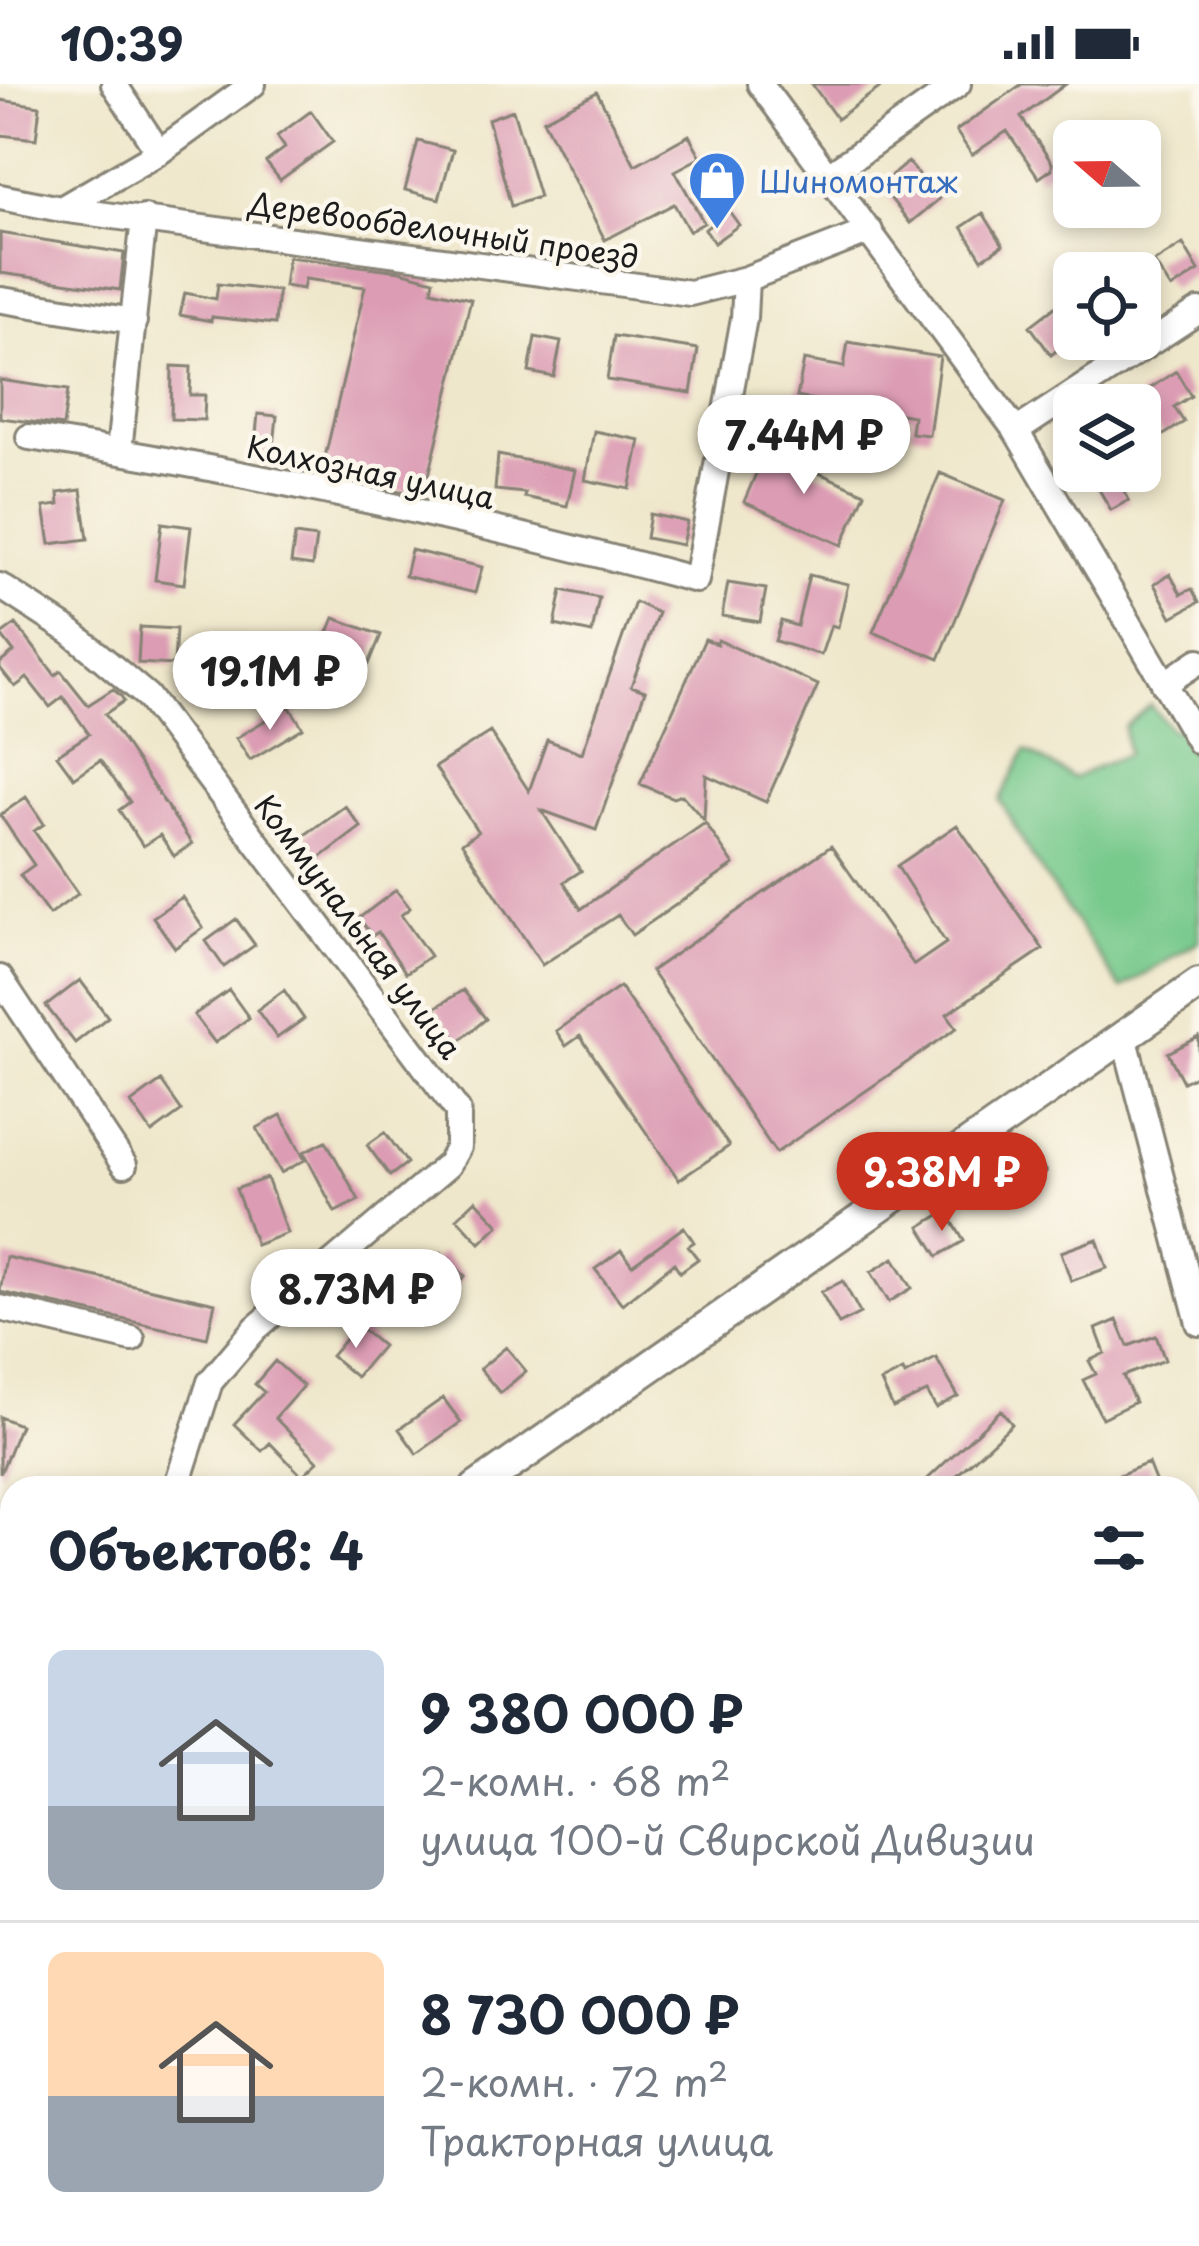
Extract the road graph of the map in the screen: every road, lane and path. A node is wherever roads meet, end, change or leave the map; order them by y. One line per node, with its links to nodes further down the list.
1 (114, 84): 5 (street)
2 (253, 84): 5 (street)
3 (760, 84): 6 (street)
4 (958, 84): 6 (street)
5 (158, 152): 8 (street)
6 (826, 177): 10 (street)
7 (0, 197): 8 (street, Деревообделочный проезд)
8 (61, 208): 9 (street, Деревообделочный проезд)
9 (144, 218): 11 (street, Деревообделочный проезд); 14 (street)
10 (870, 230): 11 (street, Деревообделочный проезд); 15 (street)
11 (746, 279): 17 (street, Колхозная улица)
12 (2, 300): 14 (street)
13 (1199, 311): 15 (street)
14 (134, 321): 17 (street)
15 (1016, 430): 20 (street)
16 (29, 436): 17 (street, Колхозная улица)
17 (119, 451)
18 (0, 586): 29 (street, Коммунальная улица)
19 (1199, 661): 20 (street)
20 (1164, 684): 21 (street)
21 (1199, 742)
22 (0, 978): 25 (street)
23 (1199, 984): 24 (main road)
24 (1124, 1036): 27 (street); 30 (main road)
25 (124, 1166)
26 (0, 1308): 28 (street)
27 (1199, 1323)
28 (132, 1339)
29 (180, 1476)
30 (493, 1476)

